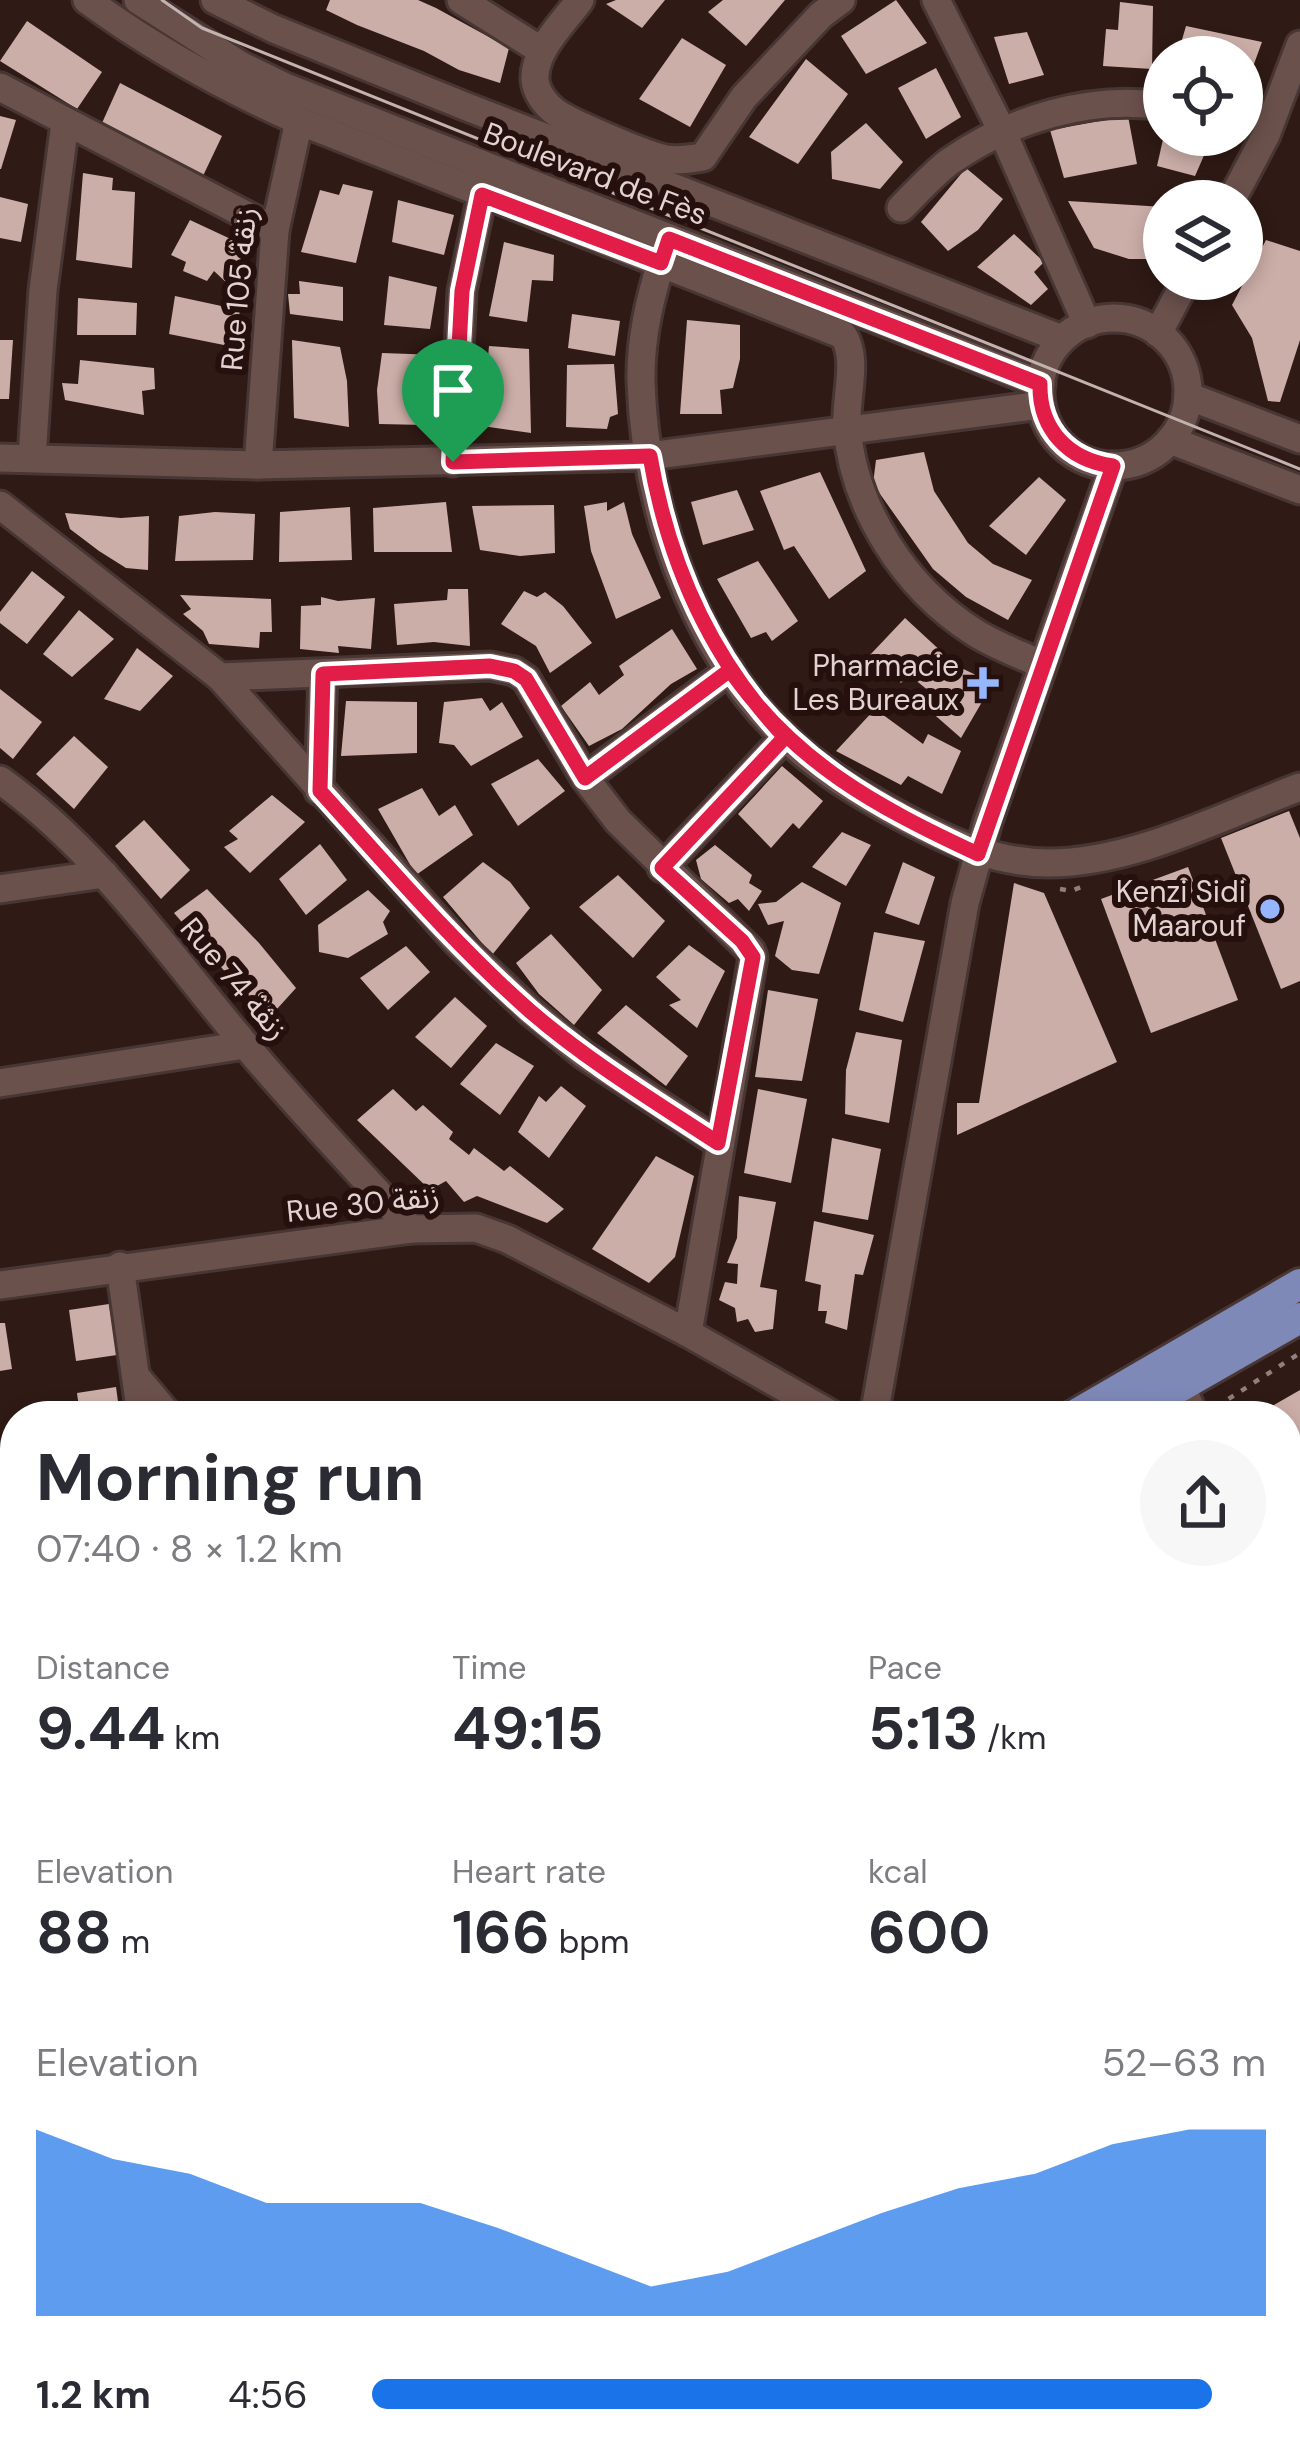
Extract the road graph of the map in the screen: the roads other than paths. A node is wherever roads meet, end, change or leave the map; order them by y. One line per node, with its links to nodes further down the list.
1 (87, 0): 13 (street)
2 (138, 0): 19 (street, Boulevard de Fès)
3 (215, 0): 23 (street, Boulevard de Fès)
4 (460, 0): 9 (street)
5 (580, 0): 9 (street)
6 (841, 0): 9 (street)
7 (936, 0): 15 (street)
8 (1300, 45): 12 (street)
9 (542, 52)
10 (0, 87): 14 (street)
11 (1143, 103): 15 (street)
12 (1263, 113)
13 (299, 121): 16 (street); 18 (street, Rue 105 زنقة)
14 (65, 123): 18 (street); 31 (street)
15 (1002, 130): 17 (street); 21 (street)
16 (482, 195): 19 (street); 32 (street)
17 (901, 208)
18 (275, 230): 33 (street, Rue 105 زنقة)
19 (665, 251): 24 (street, Boulevard de Fès); 26 (street); 29 (street)
20 (1175, 300): 22 (street)
21 (1087, 324): 22 (street); 23 (street)
22 (1158, 333): 25 (street)
23 (1062, 339): 24 (street)
24 (1041, 394): 26 (street); 34 (street)
25 (1188, 396): 27 (street); 28 (street)
26 (848, 430): 29 (street); 37 (street)
27 (1300, 439)
28 (1170, 440): 34 (street); 35 (street)
29 (650, 456): 32 (street); 38 (street)
30 (0, 458): 31 (street)
31 (32, 458): 33 (street)
32 (453, 462): 33 (street)
33 (258, 464)
34 (1113, 466): 37 (street)
35 (1300, 490)
36 (0, 506): 40 (street)
37 (1041, 664): 46 (street)
38 (730, 670): 41 (street); 42 (street)
39 (323, 674): 40 (street); 42 (street); 45 (street)
40 (220, 676): 45 (street)
41 (785, 737): 46 (street); 47 (street)
42 (585, 778): 47 (street)
43 (1300, 787): 46 (street)
44 (6, 790): 48 (street, Rue 74 زنقة)
45 (320, 791): 52 (street)
46 (978, 854): 64 (street)
47 (662, 868): 52 (street)
48 (104, 874): 49 (street); 50 (street, Rue 74 زنقة)
49 (0, 889)
50 (245, 1045): 51 (street); 53 (street, Rue 74 زنقة)
51 (0, 1083)
52 (718, 1143): 58 (street)
53 (411, 1229): 54 (street, Rue 30 زنقة); 58 (street, Rue 30 زنقة)
54 (120, 1266): 56 (street, Rue 30 زنقة); 59 (street)
55 (1300, 1284): 65 (main road)
56 (0, 1285)
57 (1300, 1318): 60 (main road)
58 (688, 1333): 63 (street, Rue 30 زنقة)
59 (138, 1379): 61 (street); 62 (street)
60 (1181, 1385): 66 (main road); 67 (street)
61 (140, 1401)
62 (156, 1401)
63 (807, 1401)
64 (877, 1401)
65 (1098, 1401)
66 (1159, 1401)
67 (1194, 1401)

